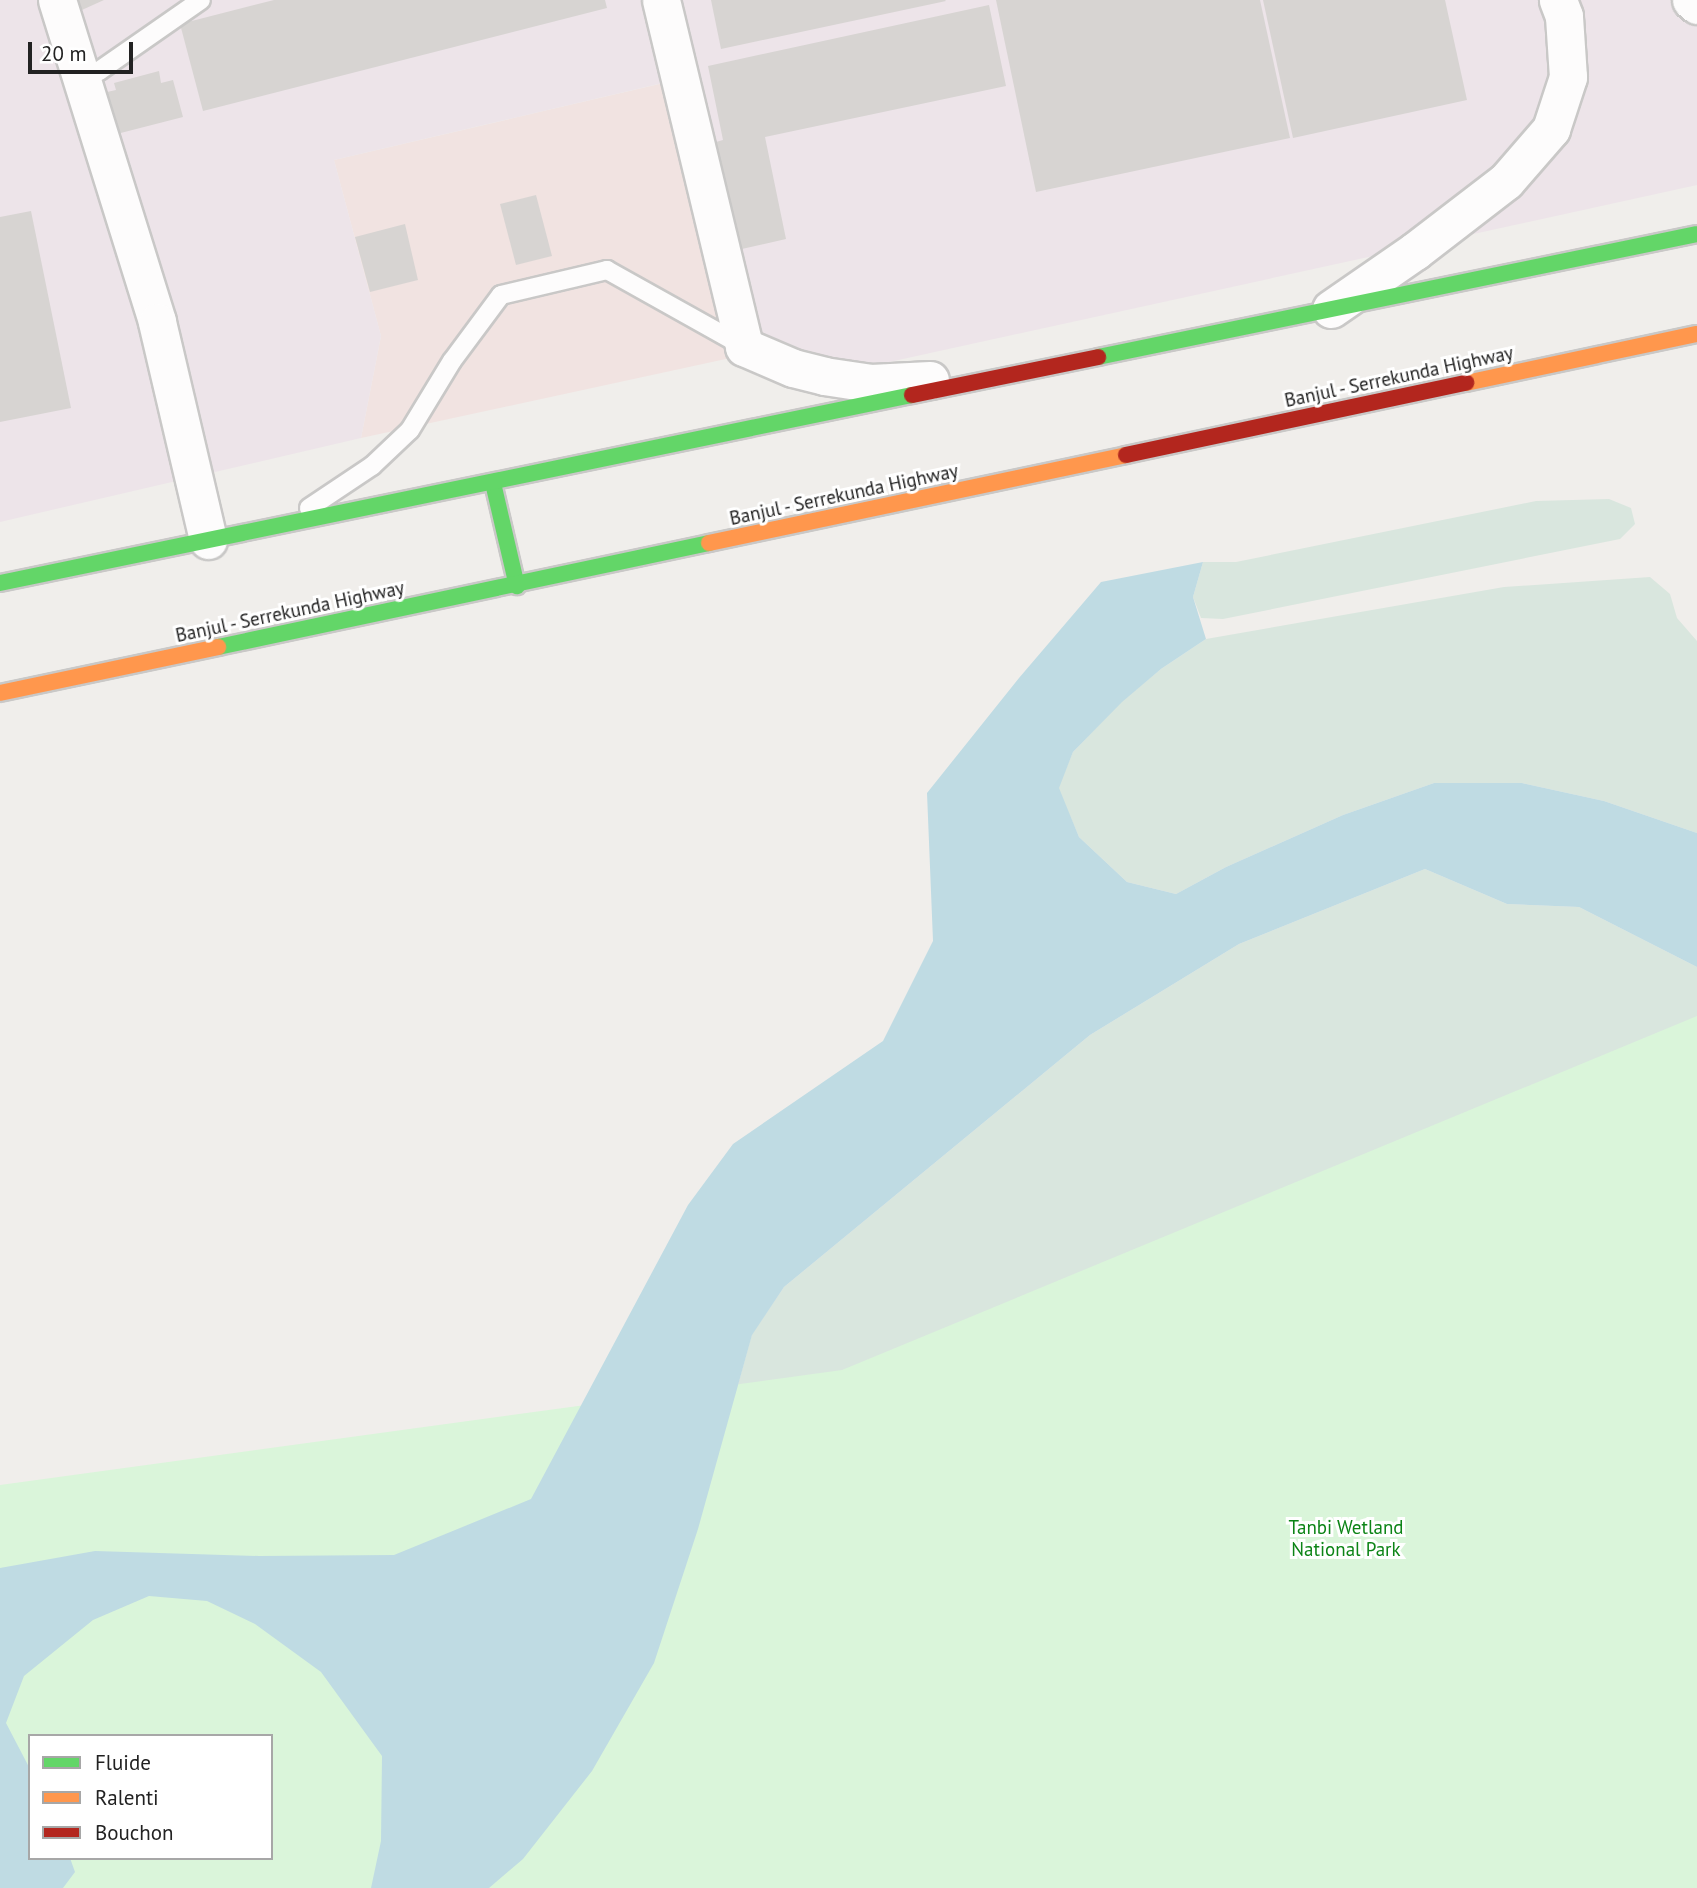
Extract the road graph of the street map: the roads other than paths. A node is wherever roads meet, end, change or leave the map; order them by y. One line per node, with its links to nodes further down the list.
1 (57, 0): 7 (street)
2 (201, 0): 7 (lane)
3 (661, 0): 11 (street)
4 (1559, 0): 9 (street)
5 (1691, 0): 6 (street)
6 (1697, 5)
7 (81, 79): 15 (street)
8 (1697, 234): 9 (highway)
9 (1327, 312): 12 (highway)
10 (1697, 334): 17 (highway, Banjul - Serrekunda Highway)
11 (744, 347): 12 (street); 14 (lane)
12 (1009, 377): 13 (highway)
13 (492, 483): 14 (highway); 17 (highway)
14 (287, 523): 15 (highway)
15 (208, 540): 16 (highway)
16 (0, 583)
17 (517, 586): 18 (highway, Banjul - Serrekunda Highway)
18 (0, 693)

